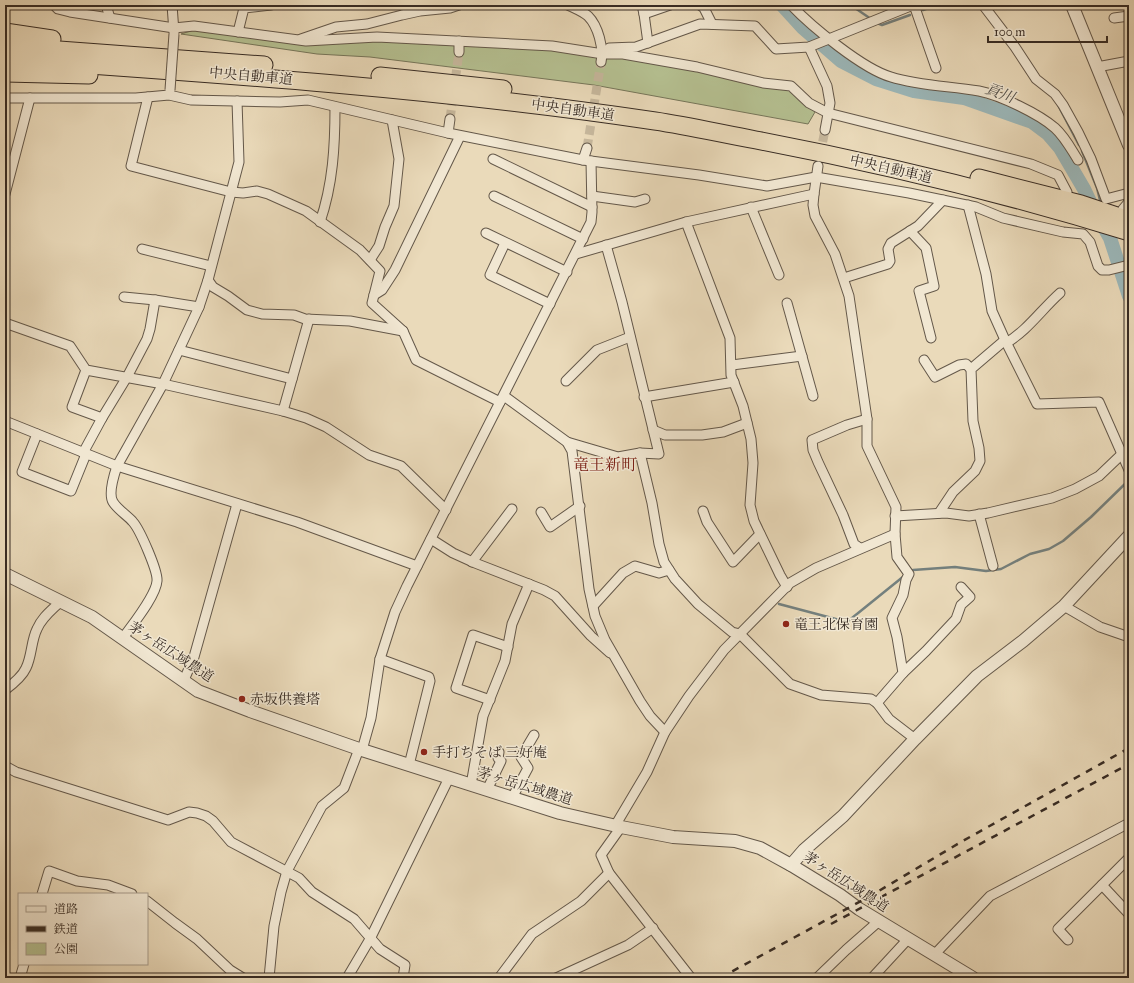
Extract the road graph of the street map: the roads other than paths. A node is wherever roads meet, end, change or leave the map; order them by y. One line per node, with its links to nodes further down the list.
1 (54, 5): 16 (street)
2 (106, 5): 16 (street)
3 (172, 5): 19 (street)
4 (271, 5): 21 (street)
5 (459, 5): 23 (street)
6 (670, 5): 14 (street)
7 (700, 5): 18 (street)
8 (790, 5): 22 (street)
9 (913, 5): 13 (street); 34 (street)
10 (983, 5): 49 (street)
11 (1072, 5): 33 (street)
12 (570, 6): 29 (street)
13 (898, 8): 22 (street)
14 (643, 10): 25 (street)
15 (1129, 16): 17 (street)
16 (110, 18): 19 (street)
17 (1114, 18)
18 (712, 24): 25 (street); 27 (street)
19 (174, 31): 21 (street); 37 (street, bridge)
20 (5, 32): 32 (highway)
21 (238, 32): 23 (street)
22 (828, 38): 27 (street); 49 (street)
23 (298, 40): 24 (street)
24 (459, 41): 28 (street); 29 (street)
25 (648, 42): 29 (street)
26 (5, 46): 32 (highway, 中央自動車道)
27 (809, 47): 43 (street)
28 (459, 52)
29 (602, 55): 43 (street)
30 (5, 59): 36 (highway, 中央自動車道)
31 (1129, 61): 33 (street)
32 (225, 62): 70 (highway, 中央自動車道)
33 (1097, 66): 50 (street)
34 (936, 68)
35 (5, 73): 36 (highway)
36 (263, 77): 70 (highway, 中央自動車道)
37 (170, 93): 38 (street); 41 (street)
38 (148, 97): 40 (street); 57 (street)
39 (5, 98): 40 (street)
40 (30, 98): 59 (street)
41 (237, 101): 42 (street); 57 (street)
42 (336, 107): 45 (street); 71 (street)
43 (829, 113): 46 (street); 58 (street)
44 (450, 119): 47 (street)
45 (392, 120): 47 (street); 80 (street)
46 (825, 130)
47 (448, 134): 48 (street)
48 (460, 136): 53 (street); 88 (street)
49 (1075, 139): 54 (street); 61 (street)
50 (1129, 145)
51 (587, 148): 53 (street)
52 (492, 159): 66 (street)
53 (587, 160): 56 (street); 63 (street)
54 (1078, 160)
55 (818, 166): 56 (street)
56 (816, 177): 60 (street); 65 (street)
57 (231, 192): 71 (street); 82 (street)
58 (1067, 192)
59 (5, 194)
60 (814, 194): 68 (street); 85 (street)
61 (1129, 194)
62 (494, 196): 75 (street)
63 (592, 196): 64 (street); 66 (street)
64 (645, 199)
65 (943, 200): 67 (street); 73 (street)
66 (592, 206): 75 (street)
67 (968, 206): 70 (street); 99 (street)
68 (751, 207): 72 (street); 84 (street)
69 (1126, 218): 70 (highway, 中央自動車道)
70 (1082, 220): 81 (street)
71 (320, 222): 80 (street)
72 (686, 222): 77 (street); 103 (street)
73 (910, 231): 85 (street); 98 (street)
74 (486, 234): 76 (street)
75 (583, 239): 79 (street)
76 (505, 243): 83 (street); 92 (street)
77 (606, 245): 79 (street); 97 (street)
78 (142, 249): 82 (street)
79 (576, 254): 83 (street)
80 (370, 260): 88 (street)
81 (1128, 265)
82 (211, 266): 86 (street)
83 (567, 272): 92 (street)
84 (779, 275)
85 (844, 278): 116 (street)
86 (208, 280): 93 (street); 94 (street)
87 (1060, 293): 99 (street)
88 (374, 295): 96 (street)
89 (124, 297): 90 (street)
90 (155, 300): 93 (street); 106 (street)
91 (787, 303): 101 (street)
92 (550, 304): 113 (street)
93 (199, 306): 100 (street)
94 (309, 319): 96 (street); 107 (street)
95 (5, 323): 105 (street)
96 (403, 331): 113 (street)
97 (630, 337): 108 (street); 112 (street)
98 (931, 338)
99 (1005, 341): 104 (street); 124 (street)
100 (179, 350): 107 (street); 110 (street)
101 (802, 356): 103 (street); 111 (street)
102 (924, 360): 104 (street)
103 (732, 365): 109 (street)
104 (971, 368): 133 (street)
105 (86, 370): 106 (street); 115 (street)
106 (126, 377): 110 (street); 115 (street)
107 (292, 379): 114 (street)
108 (566, 381)
109 (734, 382): 112 (street); 118 (street)
110 (163, 384): 114 (street); 125 (street)
111 (814, 396)
112 (644, 397): 119 (street)
113 (502, 399): 121 (street); 130 (street)
114 (282, 411): 130 (street)
115 (102, 418): 123 (street)
116 (867, 419): 135 (street); 140 (street)
117 (5, 421): 120 (street)
118 (747, 423): 119 (street); 136 (street)
119 (653, 430): 122 (street)
120 (37, 434): 123 (street); 123 (street)
121 (567, 442): 122 (street); 128 (street)
122 (640, 453): 144 (street)
123 (85, 454): 125 (street)
124 (1122, 454): 126 (street); 134 (street)
125 (117, 466): 127 (street); 154 (street)
126 (1129, 470)
127 (237, 504): 142 (street); 159 (street)
128 (580, 506): 132 (street); 150 (street)
129 (512, 509): 141 (street)
130 (446, 510): 139 (street)
131 (703, 511): 136 (street)
132 (541, 512)
133 (939, 514): 134 (street); 135 (street)
134 (979, 514): 143 (street)
135 (895, 516): 137 (street)
136 (760, 534): 147 (street)
137 (894, 534): 140 (street); 158 (street)
138 (1129, 536): 151 (street)
139 (431, 540): 141 (street); 142 (street)
140 (860, 548): 147 (street)
141 (472, 562): 146 (street)
142 (417, 566): 157 (street)
143 (993, 566)
144 (669, 570): 150 (street); 152 (street)
145 (5, 574): 149 (street, 茅ヶ岳広域農道)
146 (529, 584): 155 (street); 156 (street)
147 (787, 587): 152 (street)
148 (961, 587): 158 (street)
149 (61, 601): 154 (street, 茅ヶ岳広域農道); 160 (street)
150 (593, 606): 156 (street)
151 (1064, 606): 153 (street); 165 (street)
152 (740, 634): 162 (street); 163 (street)
153 (1127, 635)
154 (123, 638): 159 (street, 茅ヶ岳広域農道)
155 (508, 647): 161 (street); 161 (street)
156 (616, 658): 163 (street)
157 (380, 660): 166 (street); 168 (street)
158 (903, 673): 162 (street)
159 (184, 680): 166 (street, 茅ヶ岳広域農道)
160 (5, 690)
161 (490, 700): 171 (street)
162 (877, 703): 165 (street)
163 (665, 732): 175 (street)
164 (534, 735): 173 (street)
165 (915, 739): 177 (street)
166 (361, 750): 168 (street, 茅ヶ岳広域農道); 178 (street)
167 (499, 752): 172 (street)
168 (409, 765): 170 (street, 茅ヶ岳広域農道)
169 (5, 766): 178 (street)
170 (449, 778): 171 (street, 茅ヶ岳広域農道); 187 (street)
171 (471, 785): 172 (street, 茅ヶ岳広域農道)
172 (487, 790): 173 (street, 茅ヶ岳広域農道)
173 (512, 798): 175 (street, 茅ヶ岳広域農道)
174 (1129, 824): 190 (street)
175 (618, 827): 177 (street, 茅ヶ岳広域農道); 179 (street)
176 (1129, 858): 180 (street)
177 (791, 865): 185 (street, 茅ヶ岳広域農道)
178 (287, 870): 187 (street); 194 (street)
179 (609, 873): 186 (street); 197 (street)
180 (1102, 885): 184 (street); 189 (street)
181 (42, 893): 182 (street)
182 (129, 893)
183 (148, 902): 193 (street)
184 (1129, 914)
185 (879, 921): 188 (street, 茅ヶ岳広域農道); 200 (street)
186 (653, 928): 198 (street); 199 (street)
187 (370, 939): 195 (street); 196 (street)
188 (908, 939): 190 (street, 茅ヶ岳広域農道); 201 (street)
189 (1068, 940)
190 (934, 955): 202 (street, 茅ヶ岳広域農道)
191 (24, 965): 192 (street)
192 (20, 978)
193 (243, 978)
194 (269, 978)
195 (347, 978)
196 (404, 978)
197 (499, 978)
198 (556, 978)
199 (691, 978)
200 (817, 978)
201 (872, 978)
202 (972, 978)

